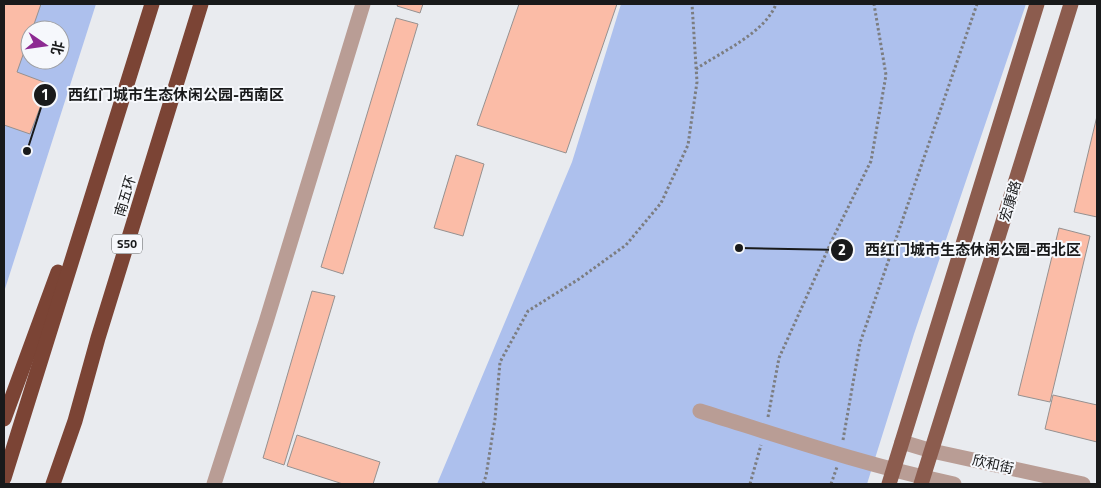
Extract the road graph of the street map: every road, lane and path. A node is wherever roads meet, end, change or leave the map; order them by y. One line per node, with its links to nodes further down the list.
1 (152, 4): 11 (highway)
2 (201, 4): 21 (highway, 南五环 / S50)
3 (362, 4): 22 (street)
4 (692, 4): 10 (path)
5 (776, 4): 10 (path)
6 (874, 4): 14 (path)
7 (977, 4): 17 (path)
8 (1037, 4): 15 (main road)
9 (1071, 4): 16 (main road, 宏康路)
10 (696, 69): 23 (path)
11 (122, 94): 13 (highway); 19 (highway)
12 (700, 410): 14 (street)
13 (4, 419)
14 (765, 431): 17 (street); 24 (path)
15 (902, 442): 16 (street, 欣和街); 18 (main road)
16 (932, 451): 20 (main road, 宏康路); 28 (street, 欣和街)
17 (841, 454): 18 (street); 25 (path)
18 (893, 469): 20 (street); 26 (main road)
19 (4, 478)
20 (922, 481): 27 (street)
21 (53, 484)
22 (214, 484)
23 (483, 484)
24 (750, 484)
25 (831, 484)
26 (889, 484)
27 (954, 484)
28 (1083, 484)

